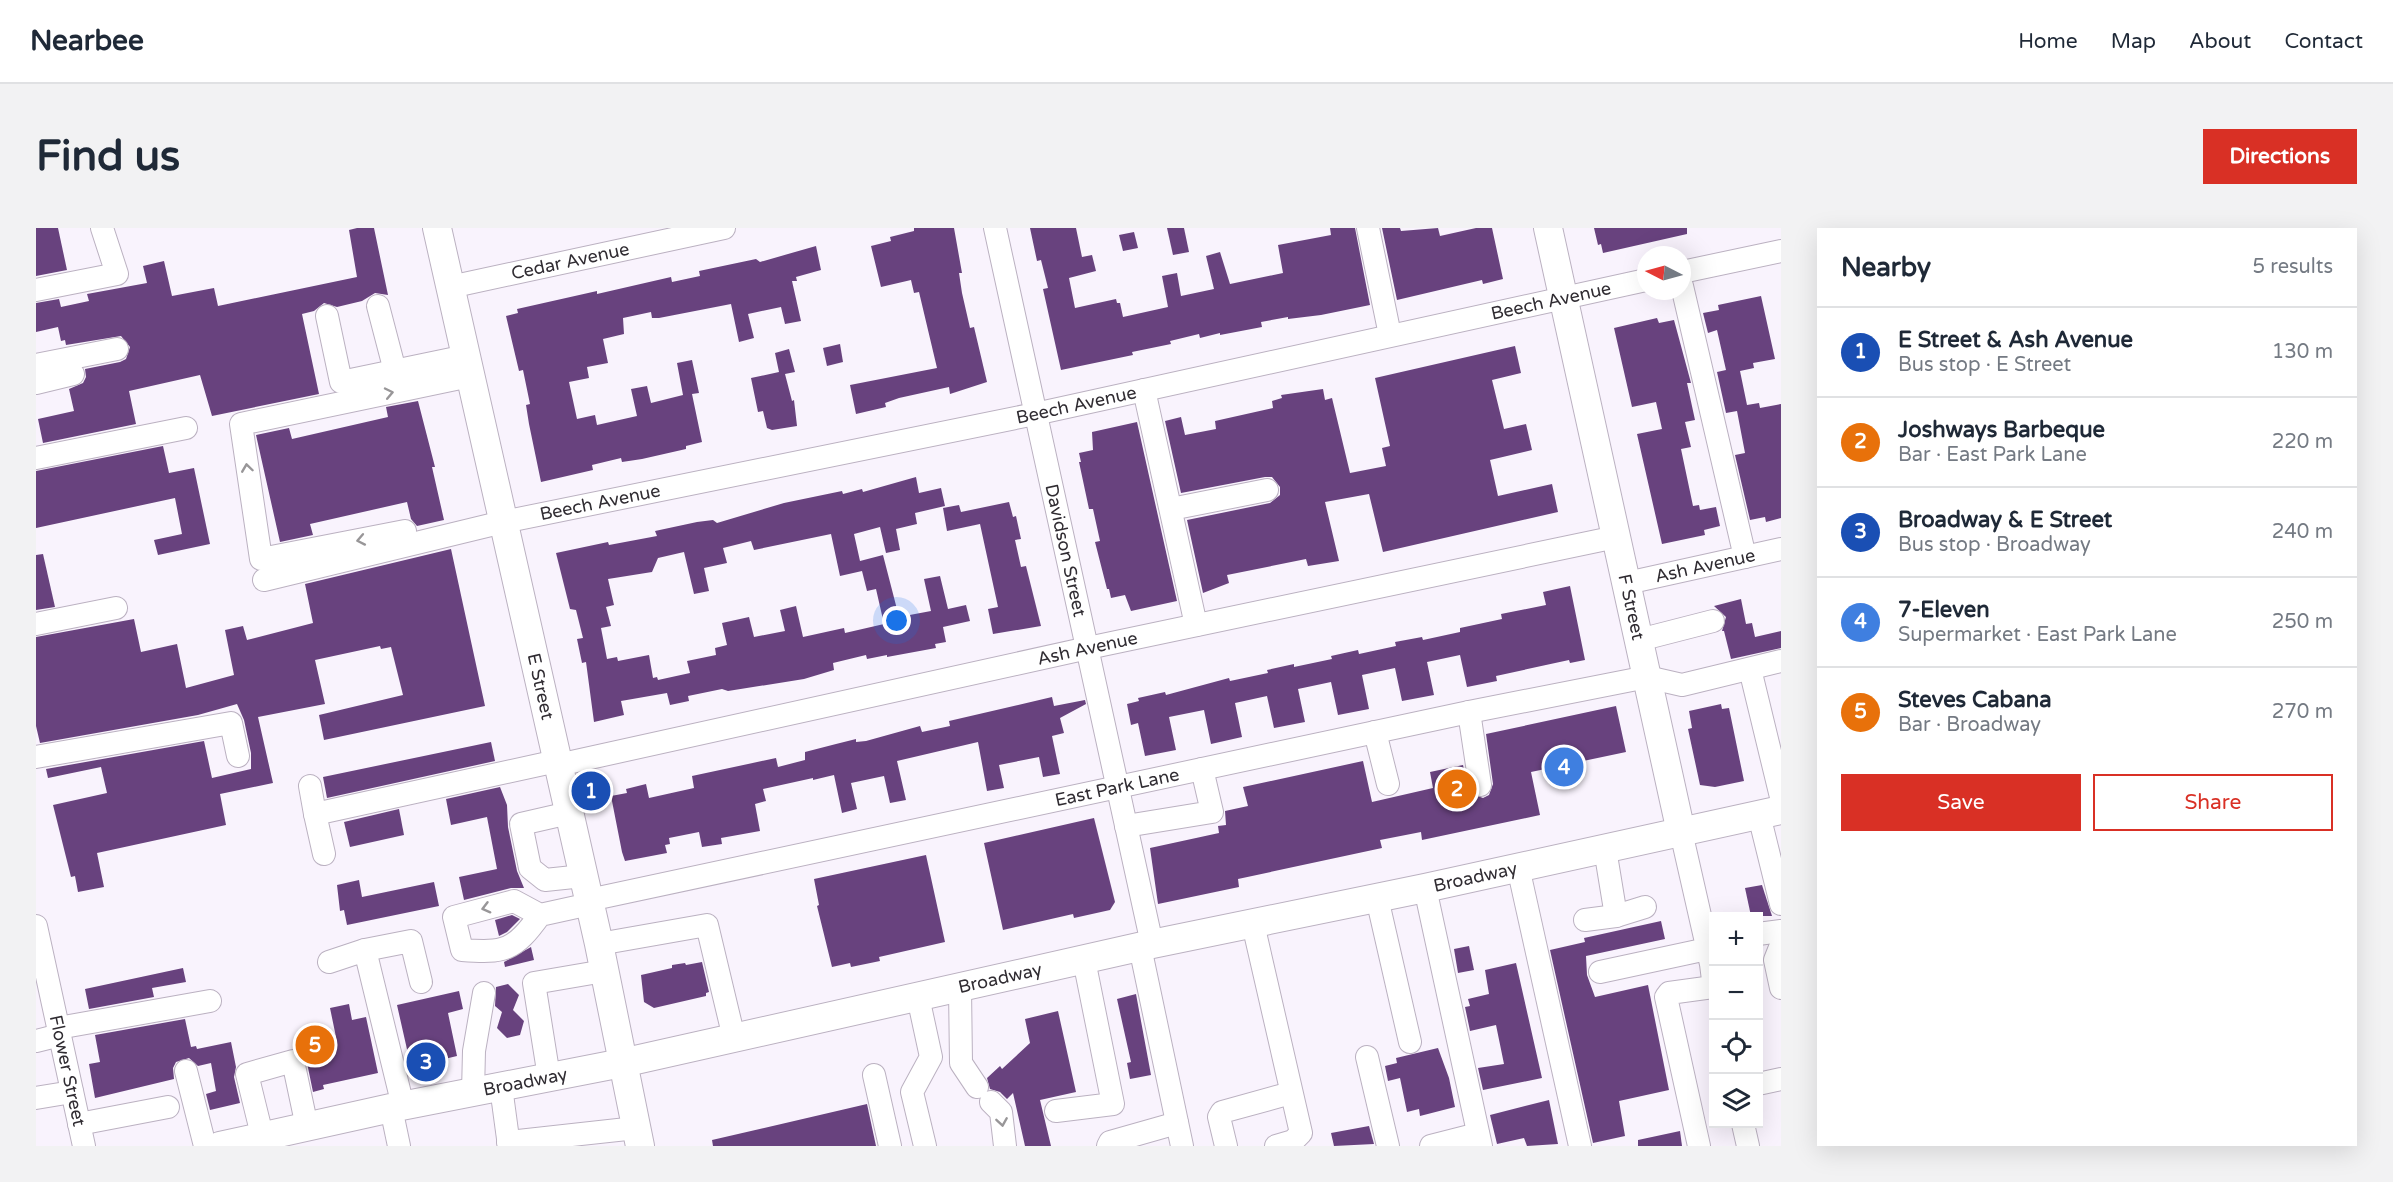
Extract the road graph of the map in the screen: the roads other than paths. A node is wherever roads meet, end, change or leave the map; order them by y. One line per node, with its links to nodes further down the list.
1 (102, 228): 11 (street)
2 (437, 228): 10 (main road, E Street)
3 (724, 228): 10 (street, Cedar Avenue)
4 (995, 228): 24 (street, Davidson Street)
5 (1368, 228): 16 (street)
6 (1548, 228): 12 (main road, F Street)
7 (1781, 251): 8 (street)
8 (1691, 270)
9 (1637, 282): 12 (street, Beech Avenue)
10 (450, 287): 19 (main road, E Street)
11 (36, 290)
12 (1565, 298): 16 (street, Beech Avenue); 30 (main road, F Street)
13 (1685, 300): 32 (street)
14 (378, 306): 20 (street)
15 (327, 316): 20 (street)
16 (1390, 335): 23 (street, Beech Avenue)
17 (117, 349): 18 (street)
18 (36, 365)
19 (468, 366): 20 (street); 29 (main road, E Street); 29 (street, one-way to 19)
20 (395, 371)
21 (73, 374): 22 (street)
22 (36, 383)
23 (1144, 390): 24 (street, Beech Avenue); 28 (street)
24 (1035, 414): 29 (street, Beech Avenue); 40 (street, Davidson Street)
25 (186, 428): 26 (street)
26 (36, 458)
27 (1267, 490): 28 (street)
28 (1171, 508): 38 (street)
29 (502, 517): 33 (street); 48 (main road, E Street)
30 (1616, 537): 34 (main road, F Street); 38 (street, Ash Avenue)
31 (1781, 549): 32 (street, Ash Avenue)
32 (1744, 557): 34 (street, Ash Avenue)
33 (264, 580)
34 (1627, 583): 39 (main road, F Street)
35 (116, 608): 37 (street)
36 (1713, 621): 39 (street)
37 (36, 624)
38 (1196, 625): 40 (street, Ash Avenue)
39 (1639, 640): 43 (main road, F Street)
40 (1088, 648): 48 (street, Ash Avenue); 53 (street, Davidson Street)
41 (1781, 661): 42 (street)
42 (1750, 669): 43 (street); 54 (street)
43 (1647, 677): 44 (street, East Park Lane); 59 (main road, F Street)
44 (1469, 712): 45 (street, East Park Lane); 51 (street)
45 (1375, 732): 49 (street, East Park Lane); 50 (street)
46 (238, 756): 47 (street)
47 (36, 757)
48 (558, 763): 56 (main road, E Street); 57 (street, Ash Avenue)
49 (1202, 768): 53 (street, East Park Lane); 58 (street)
50 (1388, 784)
51 (1480, 785)
52 (310, 786): 57 (street)
53 (1117, 786): 58 (street, Davidson Street); 64 (street, East Park Lane)
54 (1781, 797)
55 (1770, 812): 59 (main road, Broadway); 66 (street)
56 (569, 813): 64 (main road, E Street); 64 (street)
57 (315, 814): 61 (street)
58 (1126, 826): 77 (street, Davidson Street)
59 (1681, 832): 60 (main road, Broadway); 75 (street, F Street)
60 (1605, 849): 62 (main road, Broadway); 69 (street)
61 (324, 854)
62 (1518, 867): 63 (main road, Broadway); 133 (street)
63 (1425, 888): 65 (main road, Broadway); 118 (street)
64 (587, 893): 68 (street); 79 (main road, E Street)
65 (1377, 898): 71 (main road, Broadway); 94 (street)
66 (1781, 904)
67 (1645, 907): 69 (street)
68 (540, 915)
69 (1616, 916): 70 (street)
70 (1585, 920)
71 (1253, 924): 77 (main road, Broadway); 107 (street)
72 (1781, 931): 73 (street)
73 (1763, 933)
74 (37, 939): 87 (street, Flower Street)
75 (1709, 944): 82 (street)
76 (1781, 945): 86 (street)
77 (1146, 946): 80 (main road, Broadway); 112 (street, Davidson Street)
78 (365, 950): 81 (street); 83 (street); 110 (street)
79 (601, 957): 92 (street); 97 (main road, E Street); 101 (street)
80 (1084, 960): 84 (main road, Broadway); 111 (street)
81 (329, 962)
82 (1600, 972)
83 (421, 982)
84 (960, 988): 89 (main road, Broadway); 98 (street)
85 (1709, 988): 134 (street)
86 (1781, 988)
87 (43, 991): 91 (street, Flower Street)
88 (484, 993): 106 (street)
89 (918, 997): 92 (main road, Broadway); 95 (street)
90 (210, 1001): 91 (street)
91 (59, 1032): 93 (street); 105 (street, Flower Street)
92 (734, 1038): 97 (main road, Broadway)
93 (36, 1041)
94 (1410, 1042)
95 (931, 1056): 98 (street); 125 (street)
96 (1367, 1058): 131 (street)
97 (622, 1063): 101 (main road, Broadway); 117 (main road, E Street)
98 (961, 1063): 126 (street, one-way to 126)
99 (186, 1071): 121 (street)
100 (874, 1075): 124 (street)
101 (549, 1077): 104 (main road, Broadway)
102 (1781, 1079): 103 (street)
103 (1763, 1083)
104 (501, 1087): 106 (main road, Broadway); 119 (street)
105 (72, 1092): 108 (street); 113 (street, Flower Street)
106 (473, 1092): 110 (main road, Broadway)
107 (1291, 1093): 129 (street); 130 (street)
108 (36, 1098)
109 (168, 1107): 113 (street)
110 (397, 1107): 114 (main road, Broadway); 123 (street)
111 (1056, 1111)
112 (1177, 1123): 127 (street); 128 (street, Davidson Street)
113 (79, 1124): 120 (street, Flower Street)
114 (307, 1127): 116 (main road, Broadway); 116 (street)
115 (1744, 1128): 135 (street)
116 (262, 1136): 122 (main road, Broadway)
117 (638, 1137): 119 (street)
118 (1479, 1140): 132 (street)
119 (508, 1144)
120 (84, 1146)
121 (205, 1146)
122 (220, 1146)
123 (399, 1146)
124 (890, 1146)
125 (925, 1146)
126 (1005, 1146)
127 (1108, 1146)
128 (1182, 1146)
129 (1226, 1146)
130 (1276, 1146)
131 (1388, 1146)
132 (1431, 1146)
133 (1580, 1146)
134 (1699, 1146)
135 (1748, 1146)

